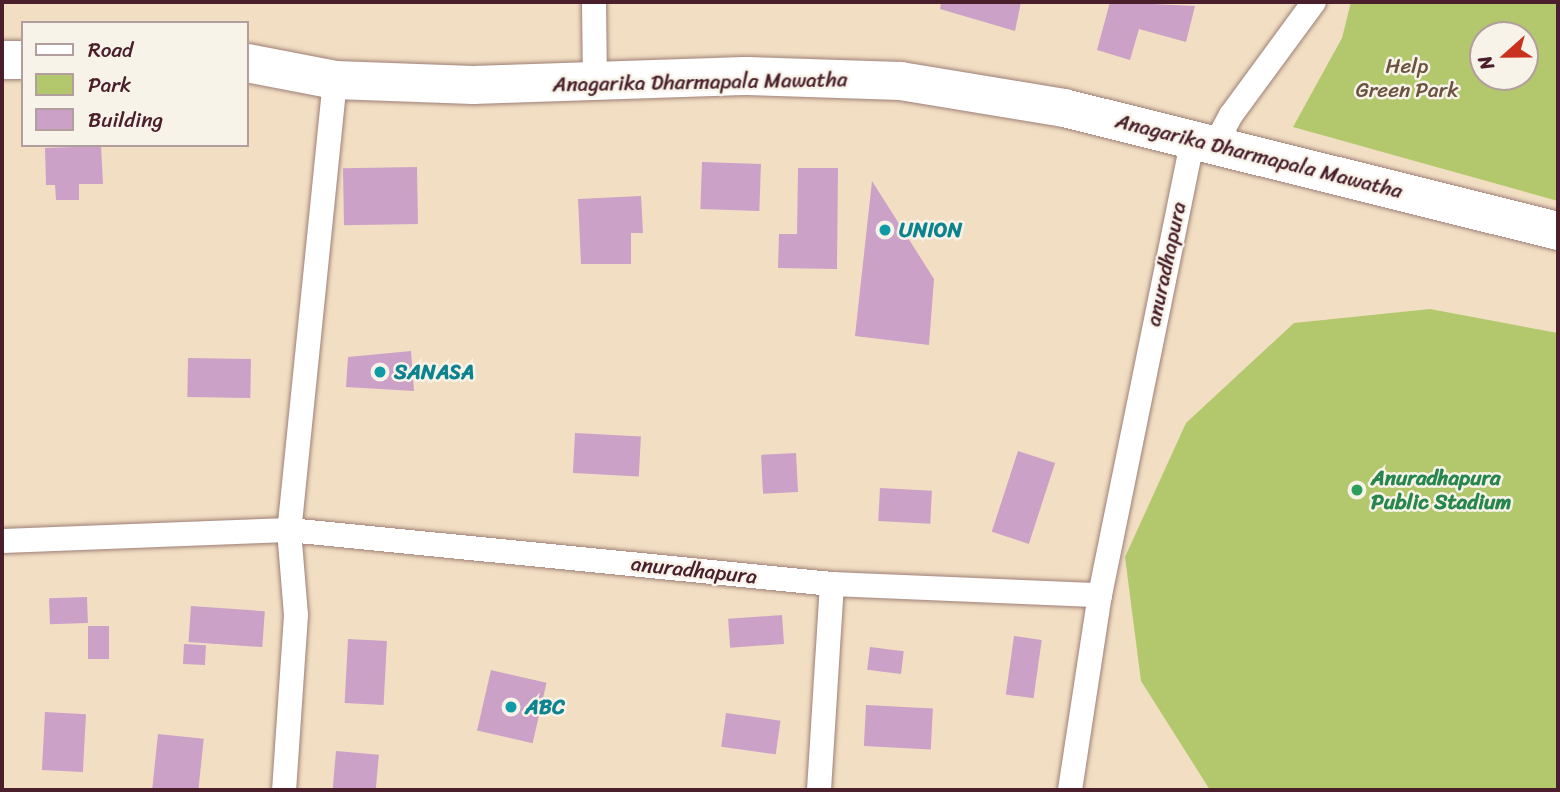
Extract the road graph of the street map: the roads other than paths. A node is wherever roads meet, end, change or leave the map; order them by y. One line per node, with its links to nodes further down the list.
1 (594, 2): 7 (street)
2 (1314, 2): 8 (street, anuradhapura)
3 (2, 60): 4 (main road)
4 (21, 60)
5 (248, 63): 6 (main road, Anagarika Dharmapala Mawatha)
6 (335, 80): 7 (main road, Anagarika Dharmapala Mawatha); 10 (street)
7 (595, 84): 8 (main road, Anagarika Dharmapala Mawatha)
8 (1204, 142): 9 (main road, Anagarika Dharmapala Mawatha); 13 (street, anuradhapura)
9 (1558, 231)
10 (289, 530): 11 (street, anuradhapura); 12 (street, anuradhapura); 14 (street)
11 (2, 541)
12 (832, 584): 13 (street, anuradhapura); 15 (street)
13 (1100, 595): 16 (street, anuradhapura)
14 (284, 790)
15 (819, 790)
16 (1070, 790)

